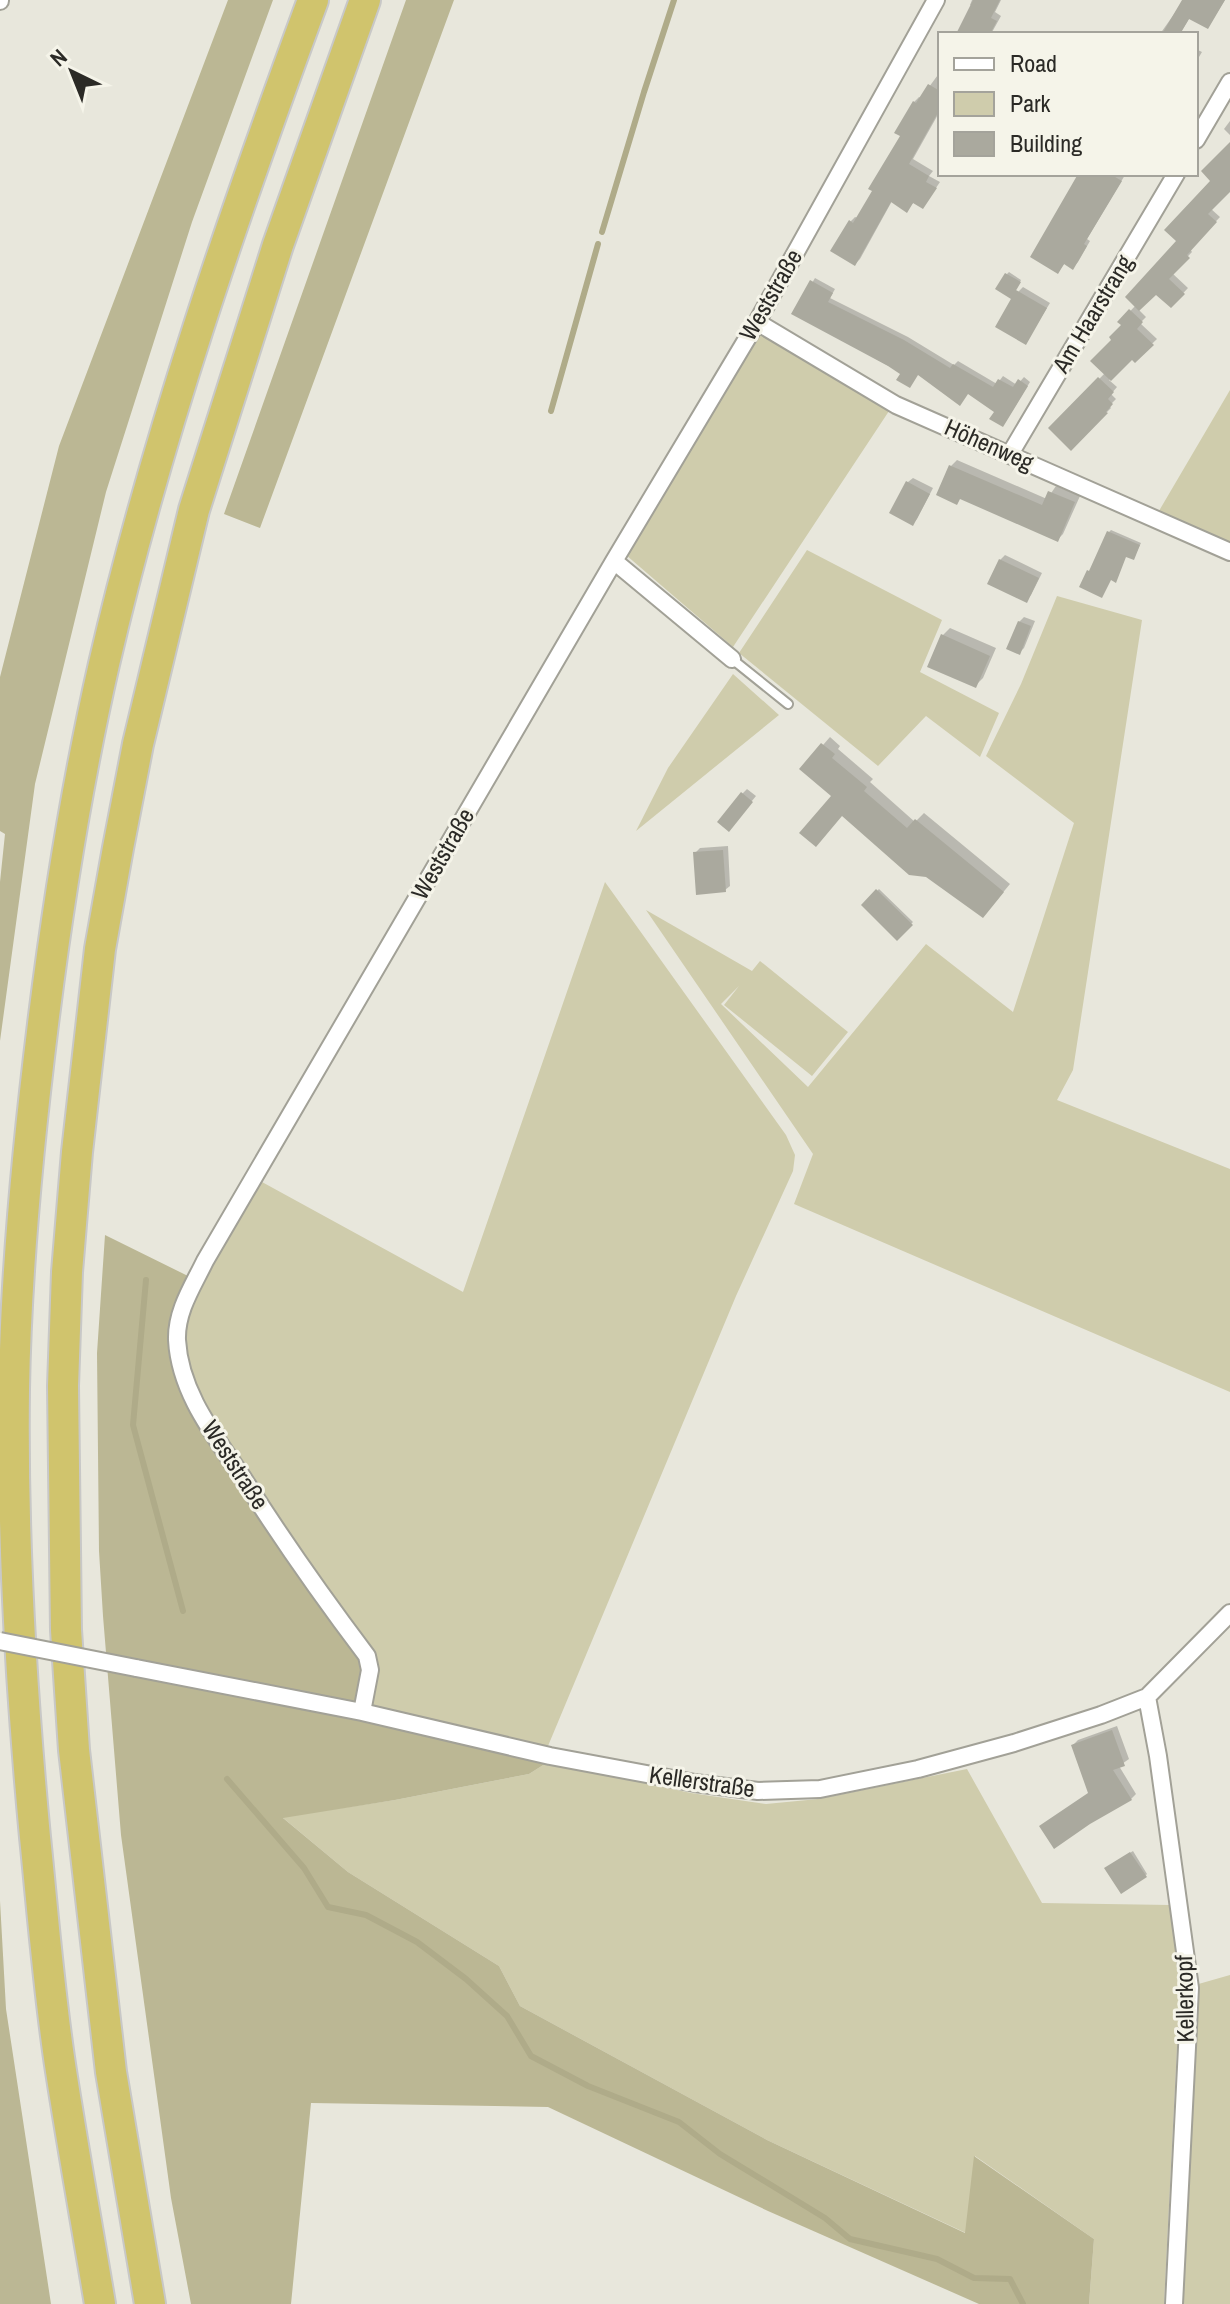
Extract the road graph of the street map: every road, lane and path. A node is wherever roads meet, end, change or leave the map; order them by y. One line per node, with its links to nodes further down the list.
1 (313, 0): 17 (highway)
2 (365, 0): 18 (highway)
3 (936, 0): 7 (street, Weststraße)
4 (1230, 82): 5 (street)
5 (1198, 137)
6 (1175, 176): 8 (street, Am Haarstrang)
7 (757, 322): 8 (street, Höhenweg); 10 (street, Weststraße)
8 (1010, 454): 9 (street, Höhenweg)
9 (1230, 552)
10 (614, 561): 11 (street); 16 (street, Weststraße)
11 (732, 659): 12 (lane)
12 (788, 704)
13 (1230, 1613): 15 (street, Kellerstraße)
14 (0, 1641): 16 (street, Kellerstraße, bridge)
15 (1147, 1697): 16 (street, Kellerstraße); 19 (street, Kellerkopf)
16 (362, 1712)
17 (100, 2304)
18 (150, 2304)
19 (1174, 2304)

